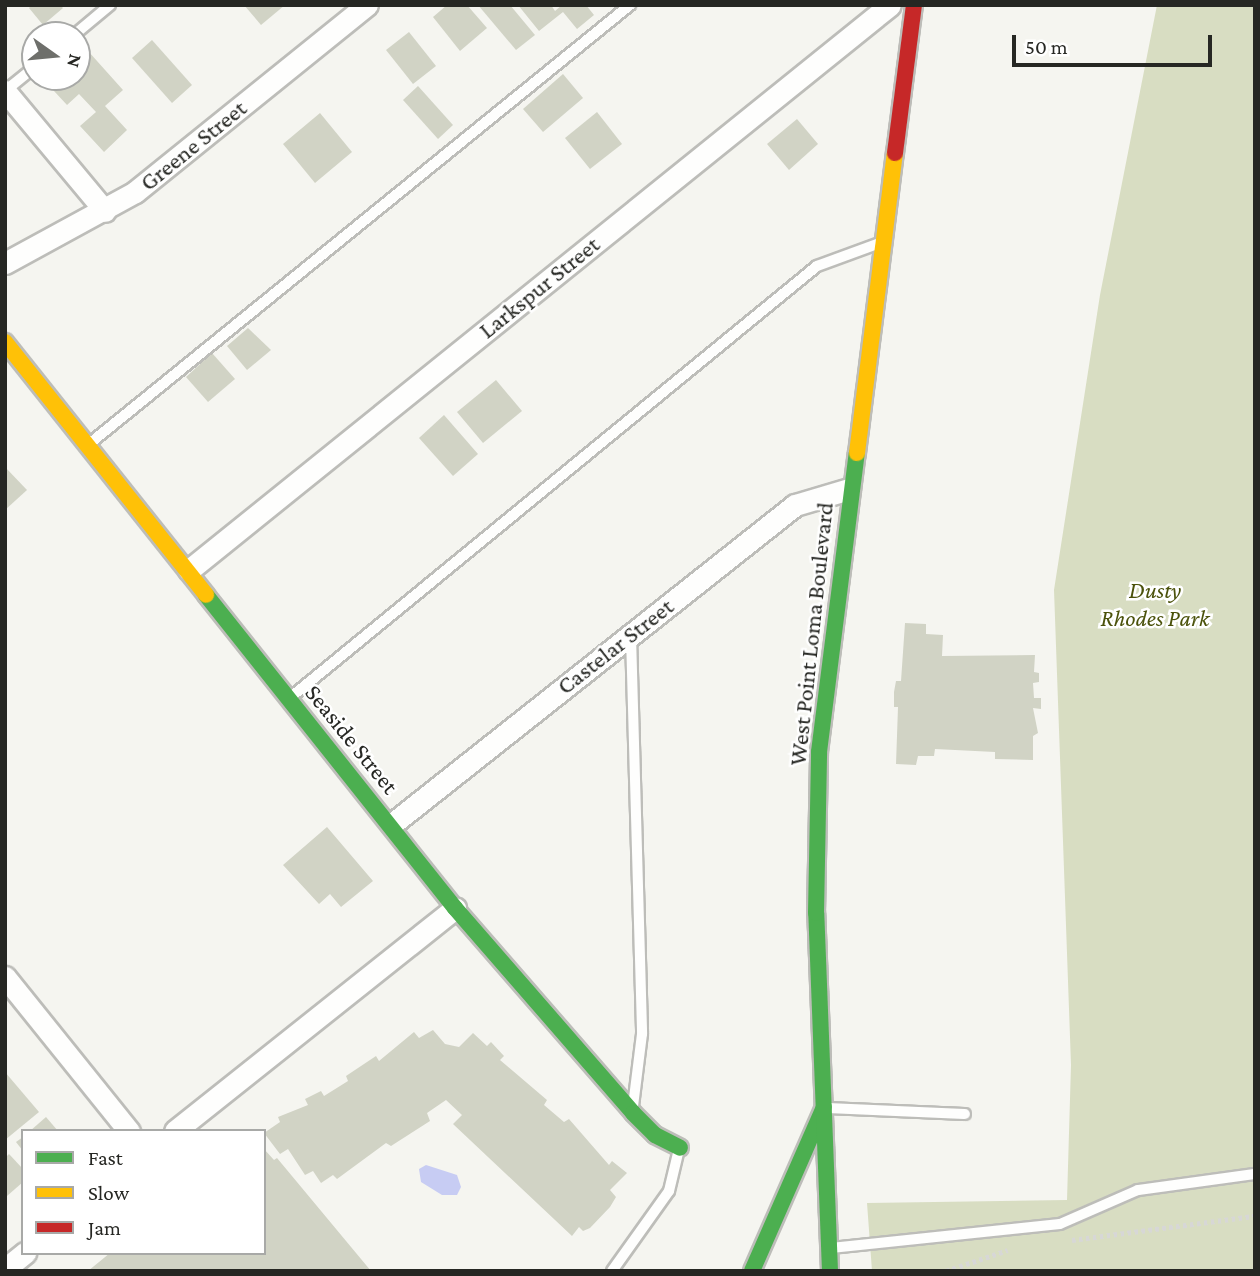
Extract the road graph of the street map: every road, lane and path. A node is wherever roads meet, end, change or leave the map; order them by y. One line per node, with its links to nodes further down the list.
1 (110, 5): 6 (lane)
2 (367, 5): 9 (street, Greene Street)
3 (630, 5): 13 (lane)
4 (890, 5): 15 (street, Larkspur Street)
5 (914, 5): 10 (main road, West Point Loma Boulevard)
6 (91, 21)
7 (21, 78): 8 (lane)
8 (5, 91): 9 (street)
9 (106, 211): 11 (street, Greene Street)
10 (883, 242): 14 (main road, West Point Loma Boulevard); 17 (lane)
11 (5, 263)
12 (5, 342): 13 (main road, Seaside Street)
13 (89, 444): 15 (main road, Seaside Street)
14 (849, 489): 16 (street, Castelar Street); 21 (main road, West Point Loma Boulevard)
15 (189, 570): 17 (main road, Seaside Street)
16 (631, 633): 18 (street, Castelar Street); 22 (lane)
17 (290, 698): 18 (main road, Seaside Street)
18 (392, 824): 19 (main road, Seaside Street)
19 (455, 908): 22 (main road, Seaside Street); 25 (street)
20 (5, 977): 24 (street)
21 (824, 1107): 23 (lane); 30 (main road, West Point Loma Boulevard); 35 (main road)
22 (633, 1113): 26 (main road, Seaside Street)
23 (965, 1114)
24 (127, 1129)
25 (178, 1129)
26 (680, 1148): 34 (lane)
27 (1255, 1174): 30 (lane)
28 (1255, 1216): 29 (path)
29 (1064, 1241)
30 (829, 1248): 36 (main road, West Point Loma Boulevard)
31 (1010, 1250): 37 (path)
32 (22, 1255): 33 (street)
33 (5, 1269)
34 (612, 1271)
35 (752, 1271)
36 (830, 1271)
37 (946, 1271)

